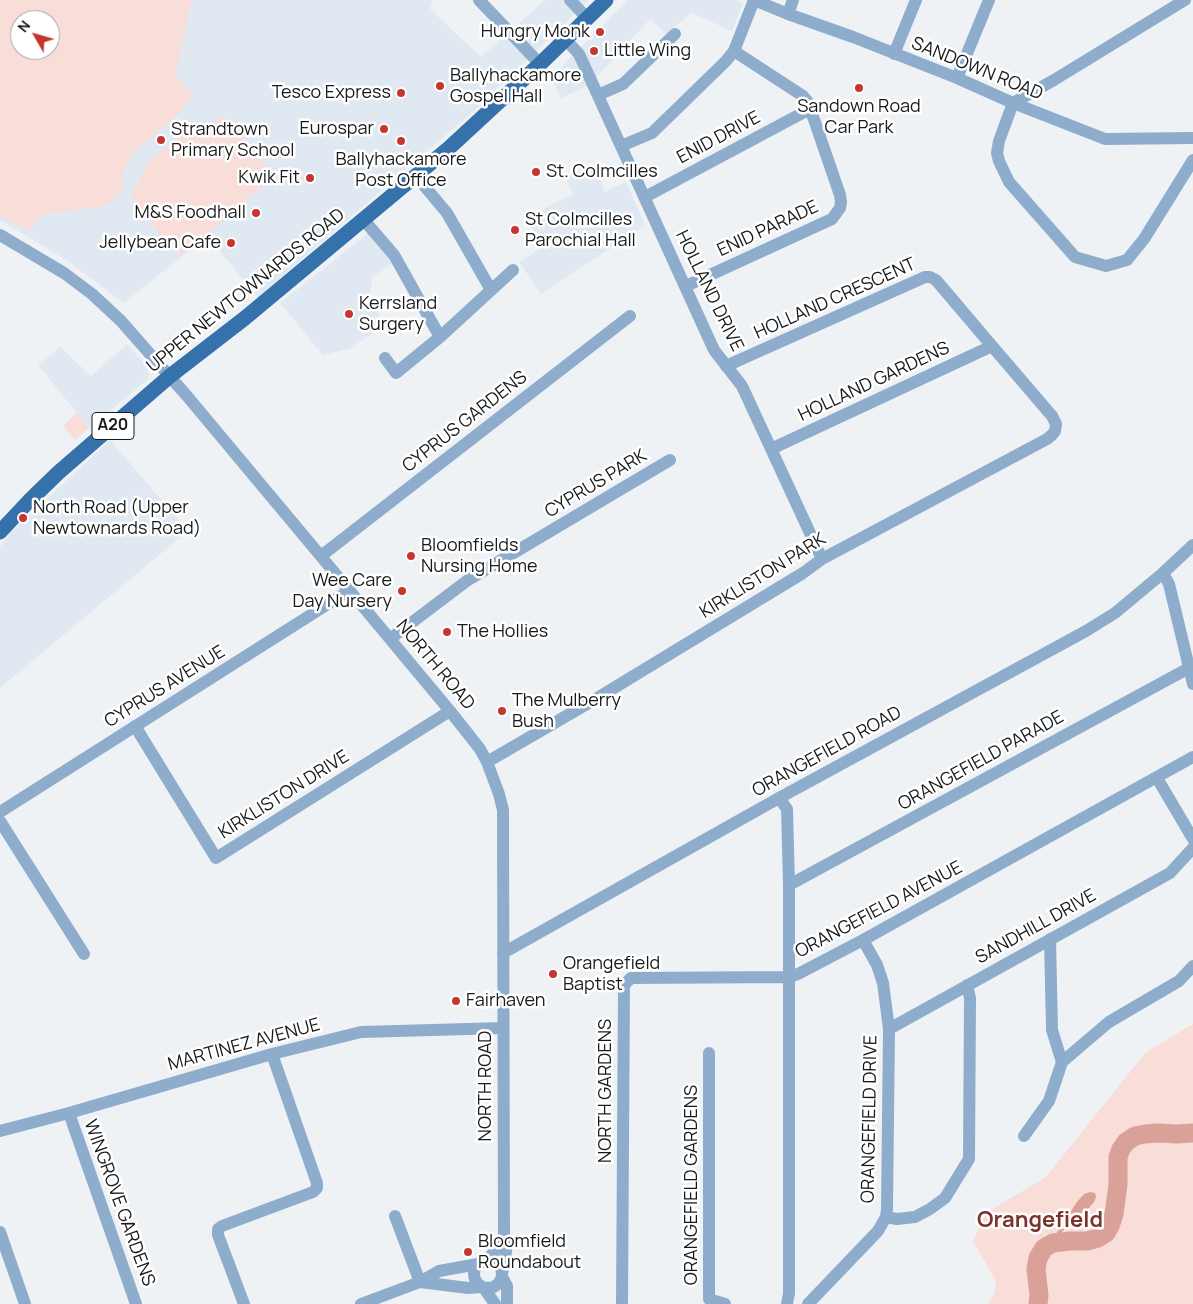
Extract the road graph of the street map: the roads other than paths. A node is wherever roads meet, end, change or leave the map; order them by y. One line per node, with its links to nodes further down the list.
1 (479, 0): 15 (street)
2 (570, 0): 10 (street)
3 (606, 0): 10 (main road, UPPER NEWTOWNARDS ROAD / A20)
4 (754, 0): 9 (street, SANDOWN ROAD); 13 (street)
5 (793, 0): 9 (street)
6 (916, 0): 14 (street)
7 (989, 0): 16 (street)
8 (1184, 0): 18 (street)
9 (788, 14): 14 (street, SANDOWN ROAD)
10 (587, 18): 12 (main road, UPPER NEWTOWNARDS ROAD / A20)
11 (675, 34): 17 (street)
12 (565, 39): 15 (main road, UPPER NEWTOWNARDS ROAD / A20); 17 (street, HOLLAND DRIVE)
13 (734, 51): 19 (street, ENID PARADE); 21 (street)
14 (894, 54): 16 (street, SANDOWN ROAD)
15 (540, 64): 23 (main road, UPPER NEWTOWNARDS ROAD / A20)
16 (957, 78): 18 (street, SANDOWN ROAD)
17 (598, 95): 21 (street, HOLLAND DRIVE)
18 (1013, 103): 20 (street, SANDOWN ROAD); 22 (street)
19 (810, 109): 24 (street, ENID DRIVE); 28 (street, ENID PARADE)
20 (1193, 138)
21 (621, 146): 24 (street, HOLLAND DRIVE)
22 (1193, 160)
23 (416, 176): 25 (main road, UPPER NEWTOWNARDS ROAD / A20); 29 (street)
24 (645, 197): 28 (street, HOLLAND DRIVE)
25 (363, 219): 31 (street); 35 (main road, UPPER NEWTOWNARDS ROAD / A20)
26 (0, 235): 35 (street, NORTH ROAD)
27 (513, 270): 29 (street)
28 (686, 286): 34 (street, HOLLAND DRIVE)
29 (491, 290): 31 (street)
30 (630, 316): 40 (street, CYPRUS GARDENS)
31 (440, 337): 33 (street)
32 (992, 346): 34 (street, HOLLAND CRESCENT); 36 (street, HOLLAND GARDENS); 41 (street, KIRKLISTON PARK)
33 (385, 358)
34 (726, 366): 36 (street, HOLLAND DRIVE)
35 (170, 376): 38 (main road, UPPER NEWTOWNARDS ROAD / A20); 40 (street, NORTH ROAD)
36 (771, 449): 41 (street, HOLLAND DRIVE)
37 (670, 460): 44 (street, CYPRUS PARK)
38 (2, 525)
39 (1193, 545): 42 (street, ORANGEFIELD ROAD)
40 (321, 556): 43 (street, NORTH ROAD)
41 (822, 559): 50 (street, KIRKLISTON PARK)
42 (1163, 573): 45 (street); 52 (street, ORANGEFIELD ROAD)
43 (350, 590): 44 (street, NORTH ROAD); 48 (street, CYPRUS AVENUE)
44 (390, 639): 47 (street, NORTH ROAD)
45 (1189, 668): 46 (street); 57 (street, ORANGEFIELD PARADE)
46 (1193, 684)
47 (450, 711): 48 (street, KIRKLISTON DRIVE); 50 (street, NORTH ROAD)
48 (135, 726): 53 (street, CYPRUS AVENUE)
49 (1193, 758): 51 (street, ORANGEFIELD AVENUE)
50 (487, 762): 60 (street, NORTH ROAD)
51 (1157, 778): 55 (street); 59 (street, ORANGEFIELD AVENUE)
52 (779, 798): 57 (street); 60 (street, ORANGEFIELD ROAD)
53 (0, 812)
54 (0, 821): 61 (street)
55 (1193, 839)
56 (1193, 848): 58 (street, SANDHILL DRIVE)
57 (789, 885): 63 (street)
58 (1050, 939): 64 (street, SANDHILL DRIVE); 69 (street)
59 (863, 940): 63 (street, ORANGEFIELD AVENUE); 66 (street, ORANGEFIELD DRIVE)
60 (503, 953): 65 (street, NORTH ROAD)
61 (84, 954)
62 (1193, 966): 69 (street)
63 (789, 977): 88 (street, NORTH GARDENS); 90 (street, ORANGEFIELD AVENUE)
64 (967, 985): 66 (street, SANDHILL DRIVE); 74 (street)
65 (503, 1028): 67 (street, MARTINEZ AVENUE); 76 (street, NORTH ROAD)
66 (889, 1029): 74 (street, ORANGEFIELD DRIVE)
67 (272, 1054): 70 (street, MARTINEZ AVENUE); 84 (street)
68 (709, 1054): 89 (street, ORANGEFIELD GARDENS)
69 (1062, 1062): 72 (street)
70 (69, 1113): 71 (street, MARTINEZ AVENUE); 83 (street, WINGROVE GARDENS)
71 (0, 1131)
72 (1024, 1136)
73 (395, 1216): 79 (street)
74 (886, 1218): 91 (street, ORANGEFIELD DRIVE)
75 (0, 1232): 82 (street)
76 (504, 1236): 77 (street); 78 (street)
77 (483, 1262): 78 (street); 79 (street); 80 (street)
78 (502, 1274): 80 (street); 87 (street)
79 (420, 1282): 80 (street); 81 (street)
80 (483, 1288): 86 (street)
81 (387, 1300): 85 (street)
82 (25, 1304)
83 (136, 1304)
84 (244, 1304)
85 (361, 1304)
86 (495, 1304)
87 (506, 1304)
88 (622, 1304)
89 (725, 1304)
90 (787, 1304)
91 (808, 1304)

